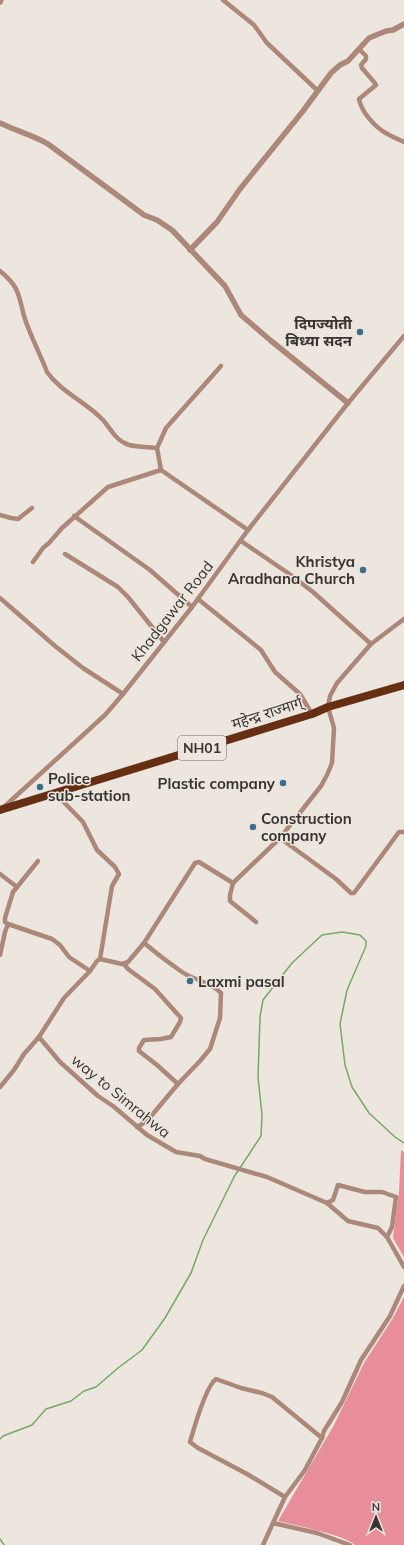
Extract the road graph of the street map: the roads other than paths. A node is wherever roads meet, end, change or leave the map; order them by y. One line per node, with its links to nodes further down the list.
1 (223, 0): 4 (street)
2 (404, 24): 3 (street)
3 (359, 49): 4 (street); 6 (street)
4 (318, 91): 7 (street)
5 (0, 123): 7 (street)
6 (404, 142)
7 (190, 250): 11 (street)
8 (0, 271): 12 (street)
9 (404, 336): 11 (street, Khadgawar Road)
10 (221, 366): 12 (street)
11 (348, 403): 17 (street, Khadgawar Road)
12 (157, 448): 13 (street)
13 (161, 470): 16 (street); 17 (street)
14 (32, 508): 15 (street)
15 (0, 515)
16 (74, 516): 20 (street); 23 (street)
17 (248, 530): 18 (street, Khadgawar Road)
18 (241, 541): 22 (street, Khadgawar Road); 26 (street)
19 (65, 554): 25 (street)
20 (33, 562)
21 (0, 598): 28 (street)
22 (198, 599): 23 (street, Khadgawar Road); 30 (street)
23 (192, 607): 25 (street, Khadgawar Road)
24 (404, 619): 26 (street)
25 (164, 642): 28 (street, Khadgawar Road)
26 (371, 644): 29 (street)
27 (404, 685): 29 (highway, महेन्द्र राज्मार्ग् / NH01)
28 (123, 694): 32 (street, Khadgawar Road)
29 (328, 707): 30 (highway, महेन्द्र राज्मार्ग् / NH01); 34 (street)
30 (312, 714): 31 (highway, महेन्द्र राज्मार्ग् / NH01)
31 (55, 793): 32 (highway, महेन्द्र राज्मार्ग् / NH01); 43 (street)
32 (1, 810)
33 (404, 832): 34 (street)
34 (280, 838): 37 (street)
35 (38, 861): 38 (street)
36 (0, 874): 38 (street)
37 (233, 883): 39 (street); 41 (street)
38 (17, 887): 40 (street)
39 (256, 922)
40 (8, 924): 42 (street); 45 (street)
41 (144, 943): 44 (street); 47 (street)
42 (0, 955)
43 (100, 959): 44 (street); 45 (street)
44 (124, 964): 47 (street)
45 (90, 971): 46 (street)
46 (39, 1037): 48 (street); 49 (street, way to Simrahwa)
47 (178, 1084): 49 (street)
48 (0, 1087)
49 (138, 1127): 50 (street, way to Simrahwa)
50 (327, 1203): 51 (street, way to Simrahwa); 51 (street)
51 (387, 1237): 52 (street)
52 (404, 1267)
53 (404, 1286): 54 (street)
54 (322, 1438): 55 (street); 55 (street)
55 (285, 1498): 56 (street)
56 (273, 1523): 57 (street); 58 (street)
57 (264, 1545)
58 (350, 1545)

